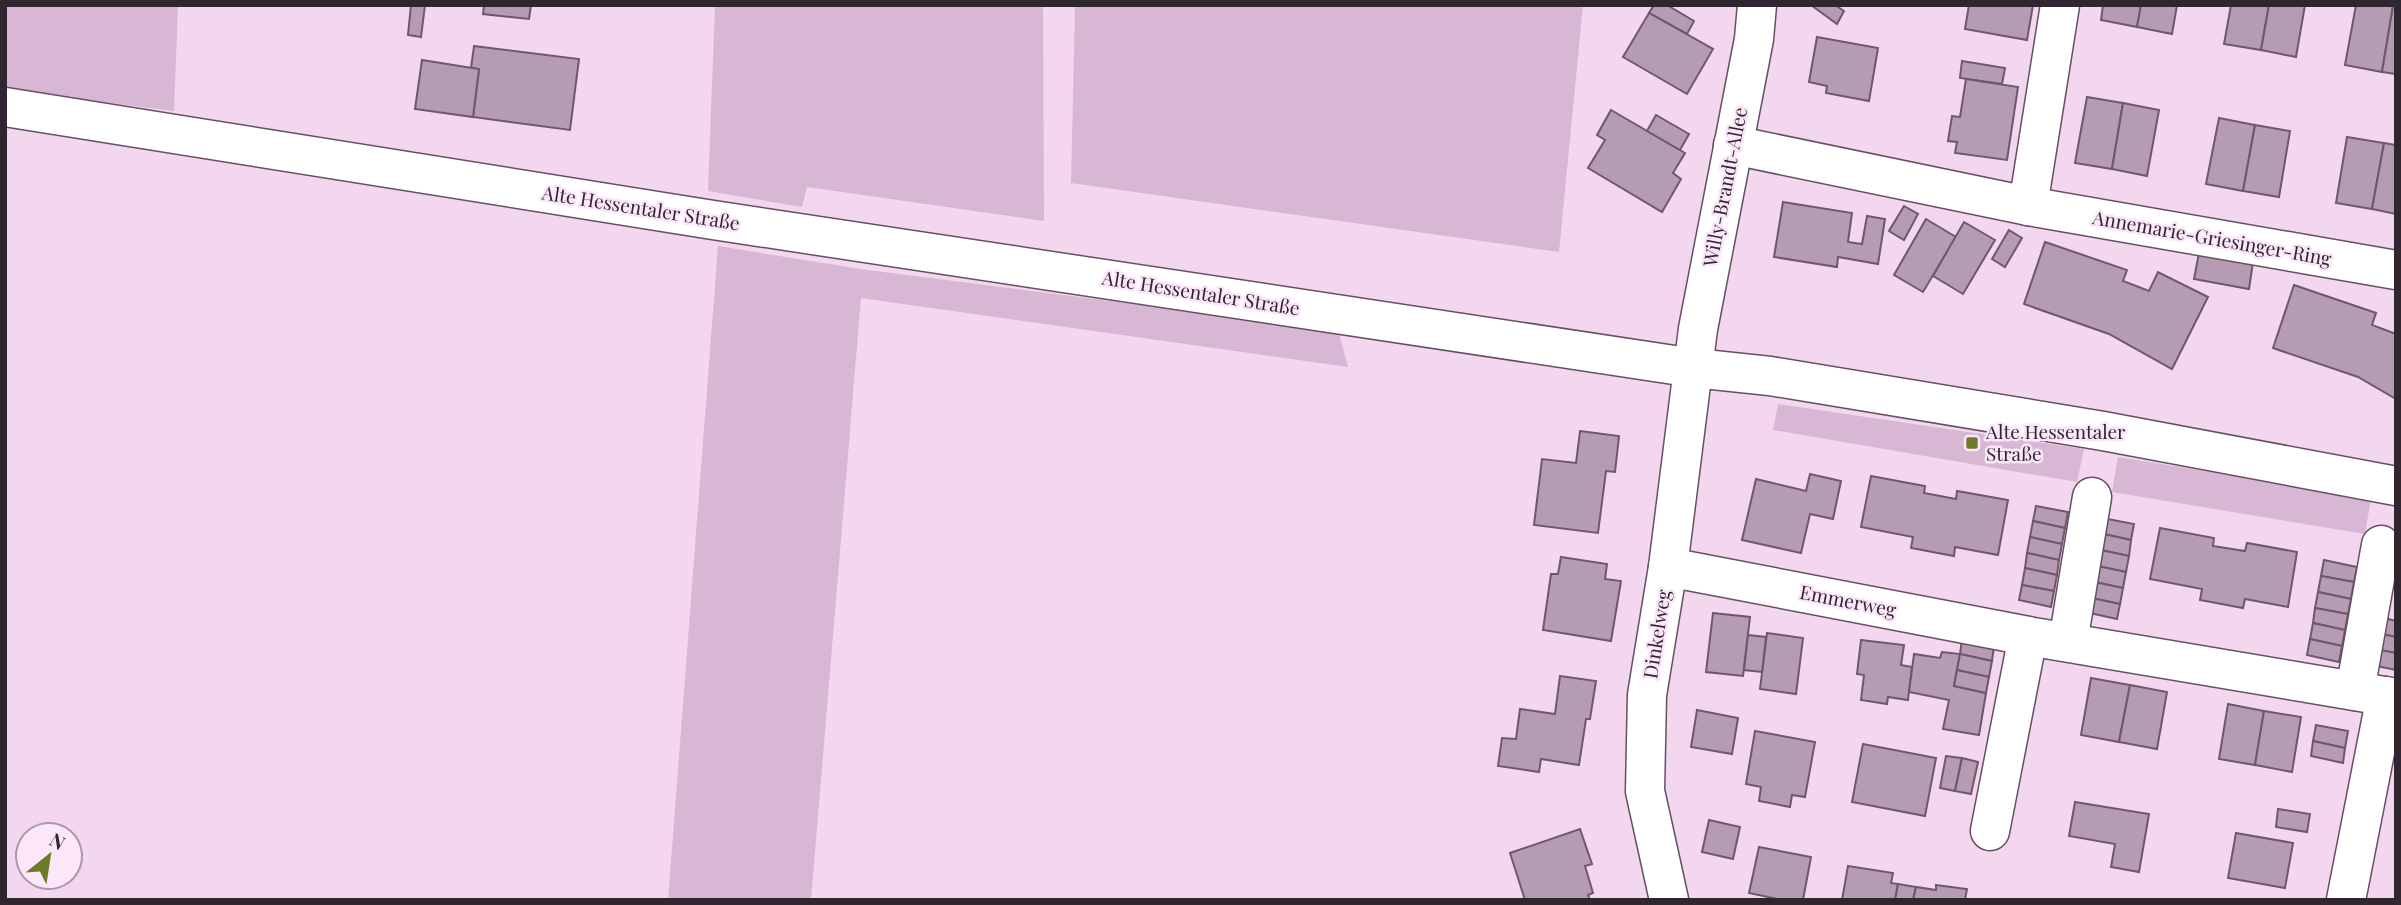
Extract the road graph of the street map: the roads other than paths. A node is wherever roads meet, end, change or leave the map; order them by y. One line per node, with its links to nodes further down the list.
1 (1757, 5): 4 (street, Willy-Brandt-Allee)
2 (2060, 5): 5 (street)
3 (5, 107): 7 (street, Alte Hessentaler Straße)
4 (1733, 145): 5 (street, Annemarie-Griesinger-Ring); 7 (street, Willy-Brandt-Allee)
5 (2028, 206): 6 (street, Annemarie-Griesinger-Ring)
6 (2396, 271)
7 (1694, 368): 8 (street, Alte Hessentaler Straße); 11 (street, Dinkelweg)
8 (2396, 485)
9 (2092, 496): 13 (street)
10 (2381, 545): 14 (street)
11 (1668, 567): 12 (street, Emmerweg); 16 (street, Dinkelweg)
12 (2028, 636): 13 (street, Emmerweg); 15 (street)
13 (2068, 642): 14 (street, Emmerweg)
14 (2379, 695): 17 (street)
15 (1990, 831)
16 (1670, 900)
17 (2346, 900)

